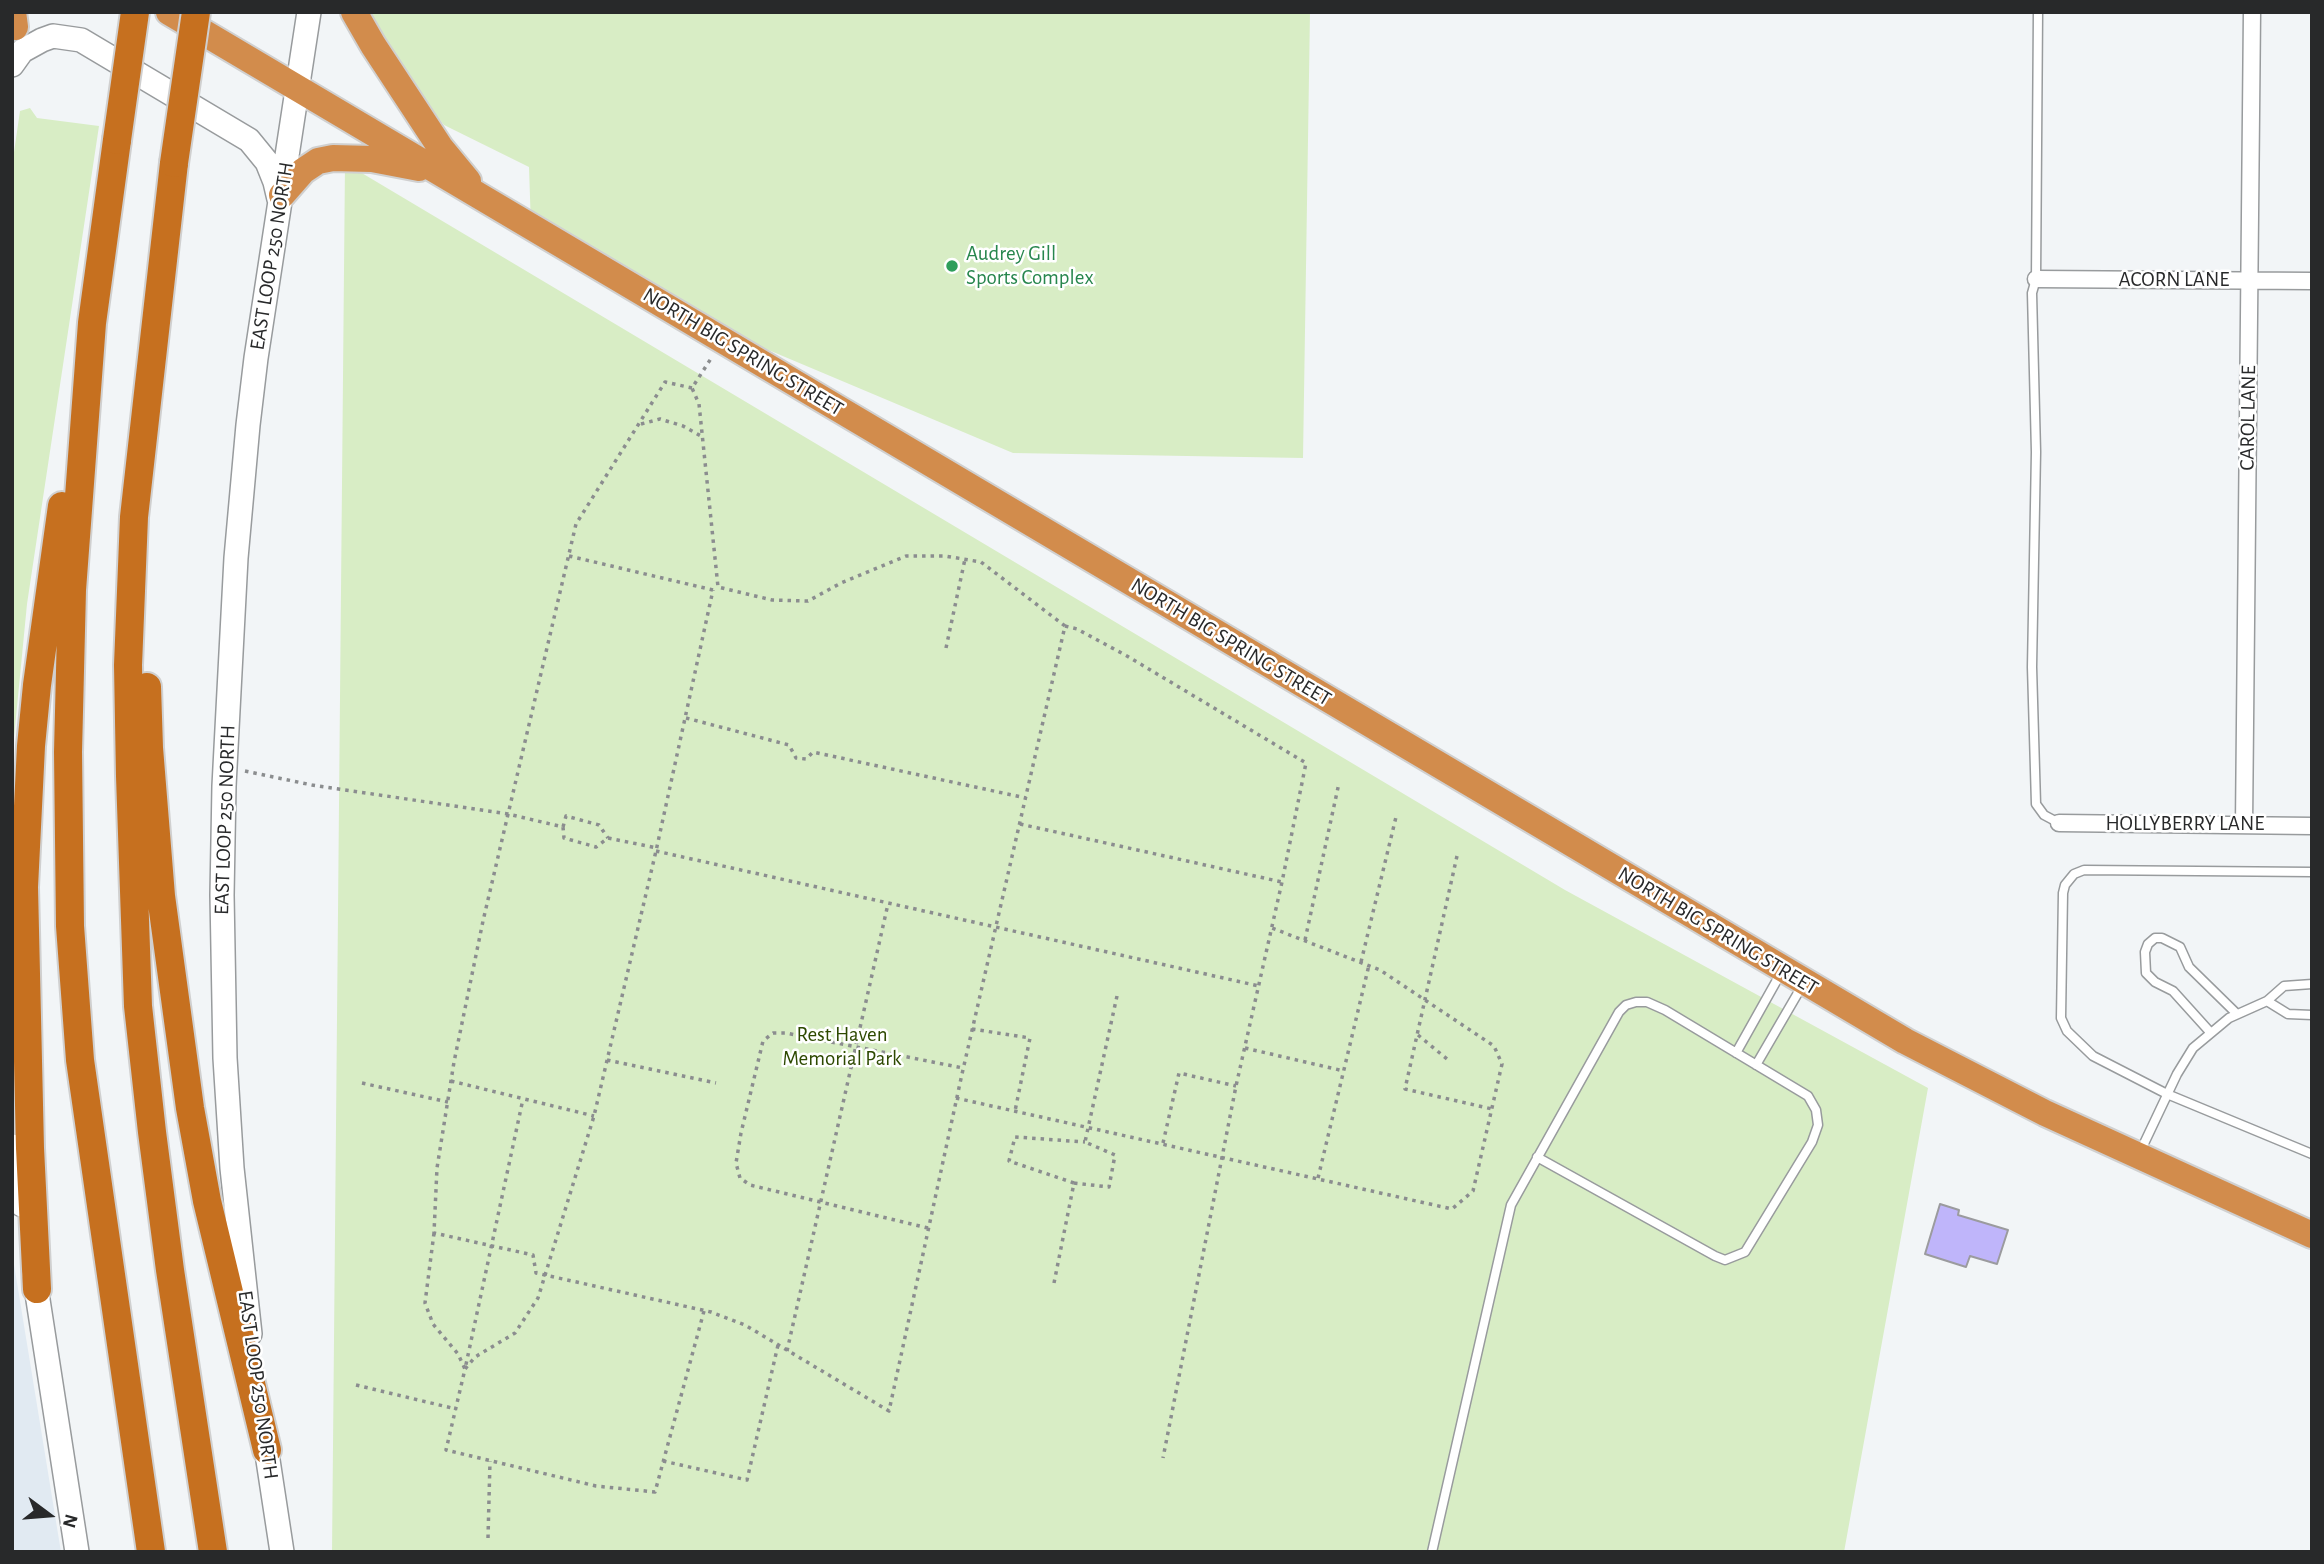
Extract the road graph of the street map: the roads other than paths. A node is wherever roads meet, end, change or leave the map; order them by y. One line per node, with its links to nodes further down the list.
1 (135, 12): 16 (highway, bridge)
2 (169, 12): 9 (highway, NORTH BIG SPRING STREET)
3 (196, 12): 17 (highway, bridge)
4 (309, 12): 9 (main road, EAST LOOP 250 NORTH)
5 (354, 12): 11 (highway)
6 (2038, 12): 13 (lane)
7 (2252, 12): 14 (street, CAROL LANE)
8 (12, 65): 12 (main road)
9 (298, 90): 10 (highway, NORTH BIG SPRING STREET); 12 (main road, EAST LOOP 250 NORTH)
10 (442, 174): 11 (highway, NORTH BIG SPRING STREET); 12 (highway)
11 (483, 198): 22 (highway, NORTH BIG SPRING STREET)
12 (281, 202): 37 (main road, EAST LOOP 250 NORTH)
13 (2036, 279): 14 (street, ACORN LANE); 18 (lane)
14 (2249, 281): 15 (street, ACORN LANE); 19 (street, CAROL LANE)
15 (2312, 281)
16 (92, 323): 36 (highway); 39 (highway)
17 (150, 371): 37 (highway); 40 (highway)
18 (2059, 823): 19 (street, HOLLYBERRY LANE)
19 (2244, 824): 20 (street, HOLLYBERRY LANE)
20 (2312, 826)
21 (2312, 872): 30 (lane)
22 (1794, 975): 28 (lane); 29 (lane); 34 (highway, NORTH BIG SPRING STREET)
23 (2312, 984): 24 (lane)
24 (2267, 1001): 25 (lane); 26 (lane)
25 (2237, 1014): 27 (lane); 27 (lane)
26 (2312, 1015)
27 (2210, 1032): 30 (lane)
28 (1736, 1053): 29 (lane); 33 (lane)
29 (1756, 1065): 33 (lane)
30 (2167, 1094): 32 (lane); 34 (lane)
31 (12, 1146): 36 (main road)
32 (2312, 1154)
33 (1537, 1157): 42 (lane)
34 (2138, 1157): 35 (highway, NORTH BIG SPRING STREET)
35 (2312, 1234)
36 (37, 1290): 38 (main road)
37 (267, 1450): 41 (main road, EAST LOOP 250 NORTH)
38 (77, 1552)
39 (151, 1552)
40 (213, 1552)
41 (282, 1552)
42 (1432, 1552)

